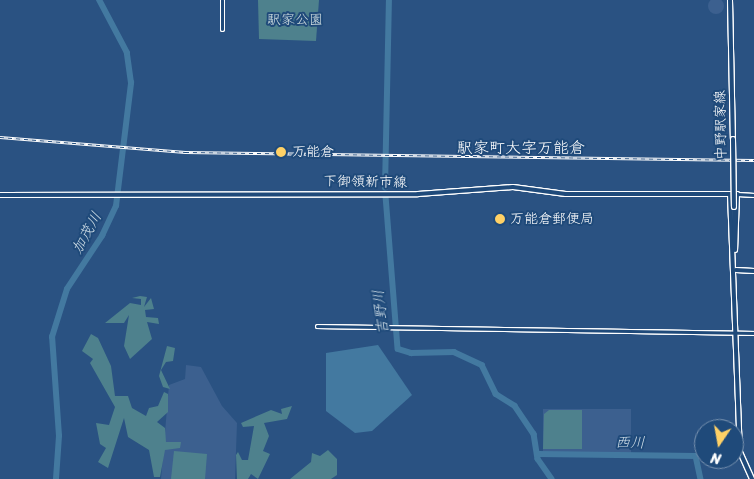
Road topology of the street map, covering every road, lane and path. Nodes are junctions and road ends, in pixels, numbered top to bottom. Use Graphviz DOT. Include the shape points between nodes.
graph roads {
  1 [pos="222,0"];
  2 [pos="730,0"];
  3 [pos="222,29"];
  4 [pos="730,194"];
  5 [pos="737,194"];
  6 [pos="0,195"];
  7 [pos="754,195"];
  8 [pos="735,250"];
  9 [pos="736,270"];
  10 [pos="754,271"];
  11 [pos="317,326"];
  12 [pos="737,333"];
  13 [pos="754,333"];
  14 [pos="751,477"];
  15 [pos="745,479"];
  1 -- 3 [label="street"];
  2 -- 8 [label="main road, 中野駅家線, bridge"];
  4 -- 5 [label="main road, 下御領新市線"];
  4 -- 6 [label="main road, 下御領新市線" via="566,194 513,188 411,194"];
  4 -- 8 [label="main road"];
  5 -- 7 [label="street"];
  5 -- 8 [label="main road"];
  8 -- 9 [label="main road"];
  9 -- 10 [label="main road"];
  9 -- 12 [label="main road"];
  11 -- 12 [label="street"];
  12 -- 13 [label="street"];
  12 -- 14 [label="main road" via="740,452"];
  14 -- 15 [label="street"];
}
